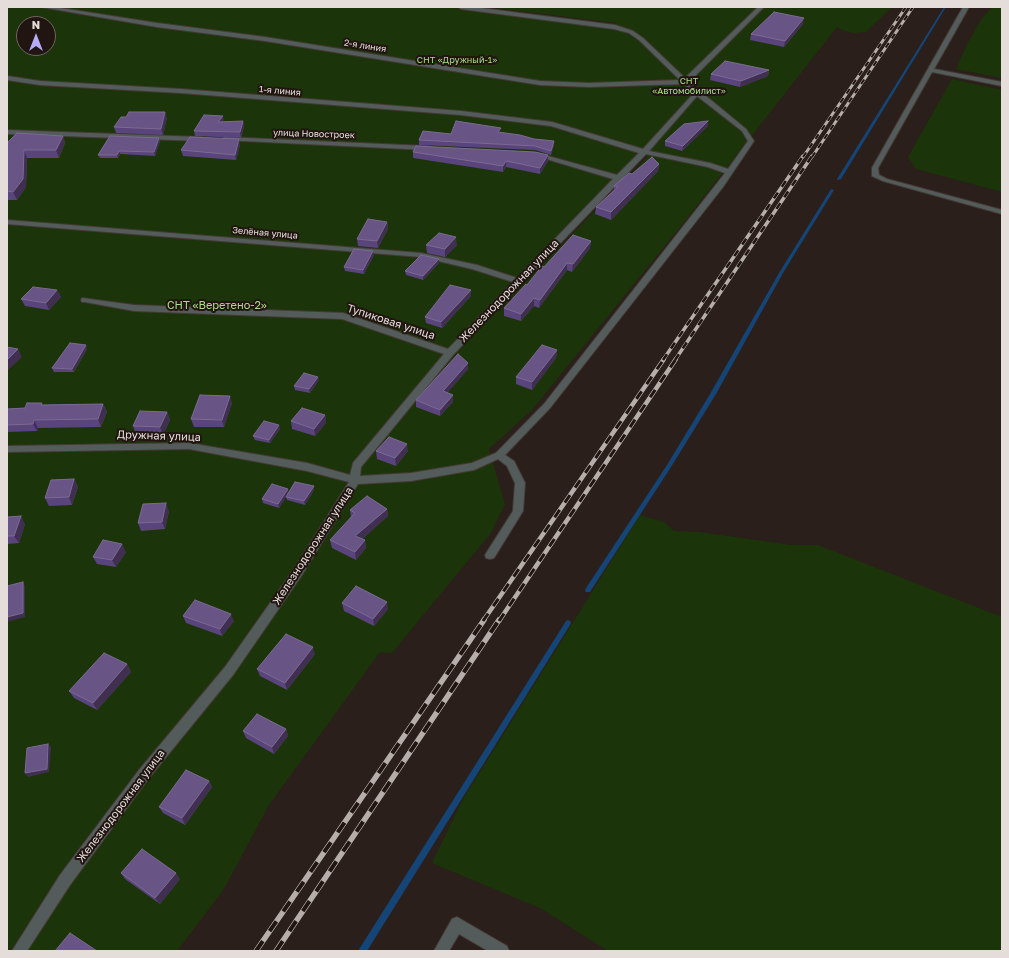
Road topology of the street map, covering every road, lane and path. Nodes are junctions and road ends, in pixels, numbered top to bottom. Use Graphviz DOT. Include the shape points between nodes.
graph roads {
  1 [pos="44,7"];
  2 [pos="462,7"];
  3 [pos="761,7"];
  4 [pos="966,7"];
  5 [pos="931,70"];
  6 [pos="7,78"];
  7 [pos="685,82"];
  8 [pos="1002,84"];
  9 [pos="697,94"];
  10 [pos="7,132"];
  11 [pos="207,139"];
  12 [pos="215,139"];
  13 [pos="437,148"];
  14 [pos="644,152"];
  15 [pos="528,154"];
  16 [pos="729,172"];
  17 [pos="618,178"];
  18 [pos="1002,212"];
  19 [pos="7,222"];
  20 [pos="518,281"];
  21 [pos="85,300"];
  22 [pos="450,353"];
  23 [pos="7,449"];
  24 [pos="499,455"];
  25 [pos="355,480"];
  26 [pos="490,555"];
  27 [pos="19,951"];
  28 [pos="441,951"];
  29 [pos="502,951"];
  1 -- 7 [label="street, 2-я линия" via="540,83 589,86"];
  2 -- 7 [label="street" via="614,27 631,32"];
  3 -- 7 [label="street"];
  4 -- 5 [label="street"];
  5 -- 8 [label="street"];
  5 -- 18 [label="street" via="875,168 876,176"];
  6 -- 14 [label="street, 1-я линия" via="40,83 181,91 461,113 552,124"];
  7 -- 9 [label="street"];
  9 -- 14 [label="street, Железнодорожная улица"];
  9 -- 16 [label="street" via="744,130 752,141"];
  10 -- 11 [label="street"];
  12 -- 13 [label="street, улица Новостроек"];
  14 -- 16 [label="street, 1-я линия" via="710,165"];
  14 -- 17 [label="street, Железнодорожная улица"];
  15 -- 17 [label="street"];
  16 -- 24 [label="street" via="547,406"];
  17 -- 20 [label="street, Железнодорожная улица"];
  19 -- 20 [label="street, Зелёная улица" via="421,255 474,266"];
  20 -- 22 [label="street, Железнодорожная улица"];
  21 -- 22 [label="street, Тупиковая улица" via="134,308 343,316"];
  22 -- 25 [label="street, Железнодорожная улица" via="356,466"];
  23 -- 25 [label="street, Дружная улица" via="189,446 308,468"];
  24 -- 25 [label="street, Дружная улица" via="474,466 411,477"];
  24 -- 26 [label="street" via="511,464 520,483 518,511"];
  25 -- 27 [label="street, Железнодорожная улица" via="298,572 229,671 144,774 65,880"];
  28 -- 29 [label="street" via="457,924"];
}
